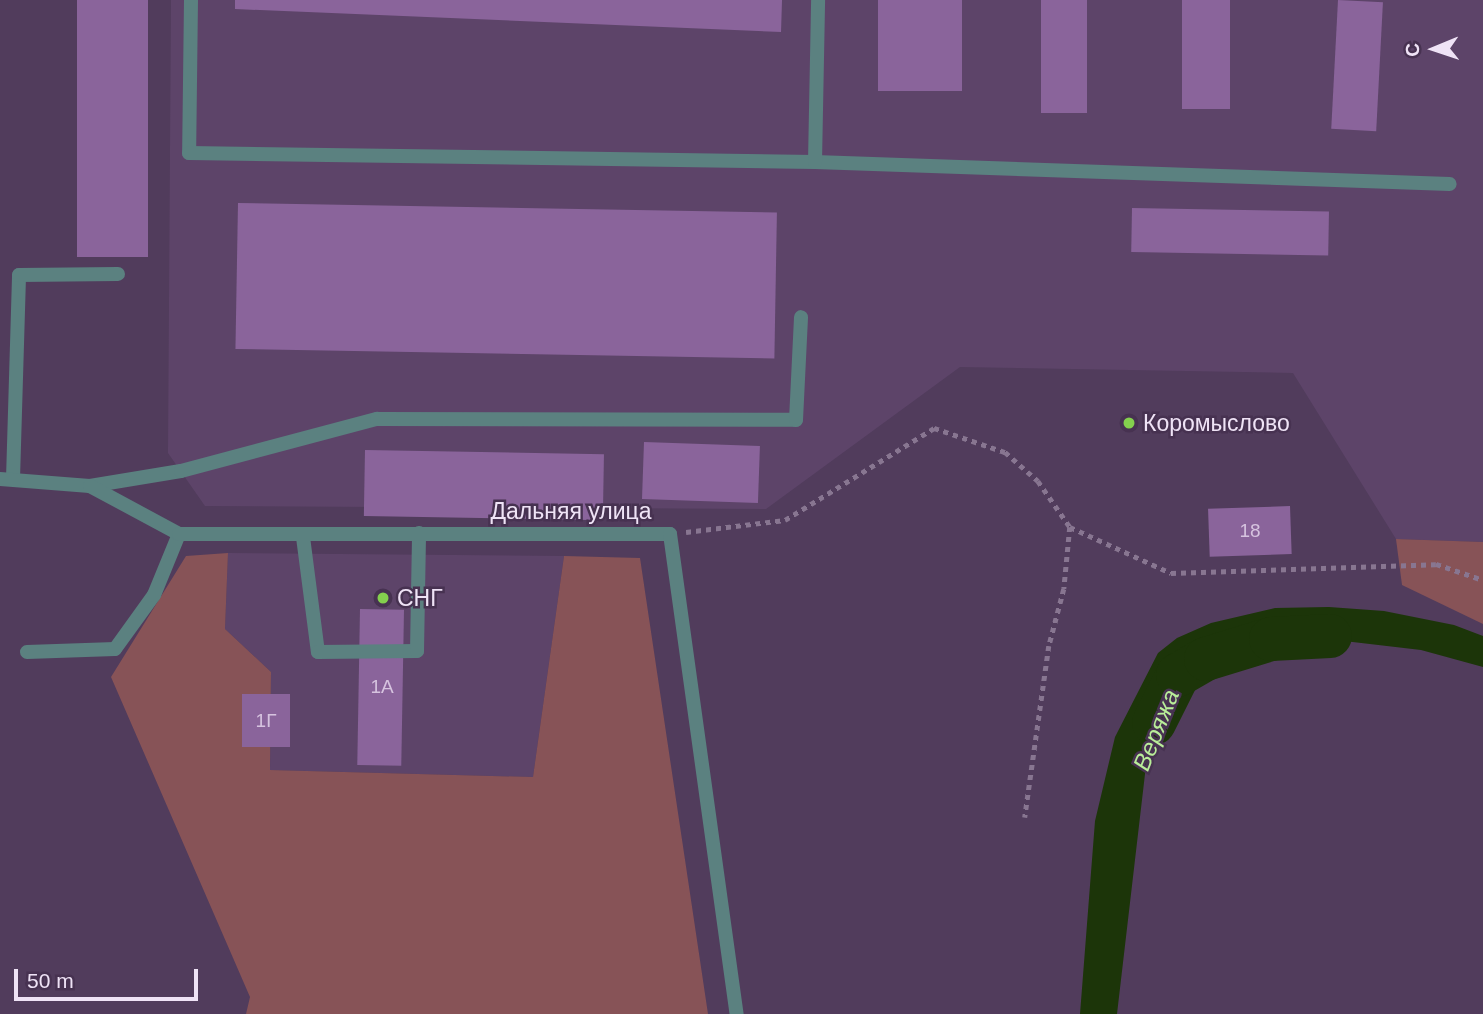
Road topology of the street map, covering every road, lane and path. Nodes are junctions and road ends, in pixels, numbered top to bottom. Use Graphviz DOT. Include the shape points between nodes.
graph roads {
  1 [pos="191,0"];
  2 [pos="818,0"];
  3 [pos="815,162"];
  4 [pos="1450,184"];
  5 [pos="118,274"];
  6 [pos="801,317"];
  7 [pos="7,479"];
  8 [pos="89,486"];
  9 [pos="1070,527"];
  10 [pos="419,533"];
  11 [pos="179,534"];
  12 [pos="670,534"];
  13 [pos="303,537"];
  14 [pos="1483,580"];
  15 [pos="27,652"];
  16 [pos="1025,817"];
  17 [pos="737,1014"];
  1 -- 3 [label="street" via="189,153"];
  2 -- 3 [label="street"];
  3 -- 4 [label="street"];
  5 -- 7 [label="street" via="19,275"];
  6 -- 8 [label="street" via="796,420 377,419 181,471"];
  7 -- 8 [label="street, Дальняя улица"];
  8 -- 11 [label="street, Дальняя улица"];
  9 -- 12 [label="path" via="1038,481 1005,452 934,428 785,520"];
  9 -- 14 [label="path" via="1171,572 1436,564"];
  9 -- 16 [label="path" via="1064,589 1049,646"];
  10 -- 12 [label="street, Дальняя улица"];
  10 -- 13 [label="street, Дальняя улица"];
  10 -- 13 [label="street" via="417,651 318,652"];
  11 -- 13 [label="street, Дальняя улица"];
  11 -- 15 [label="street" via="154,595 115,649"];
  12 -- 17 [label="street, Дальняя улица"];
}
